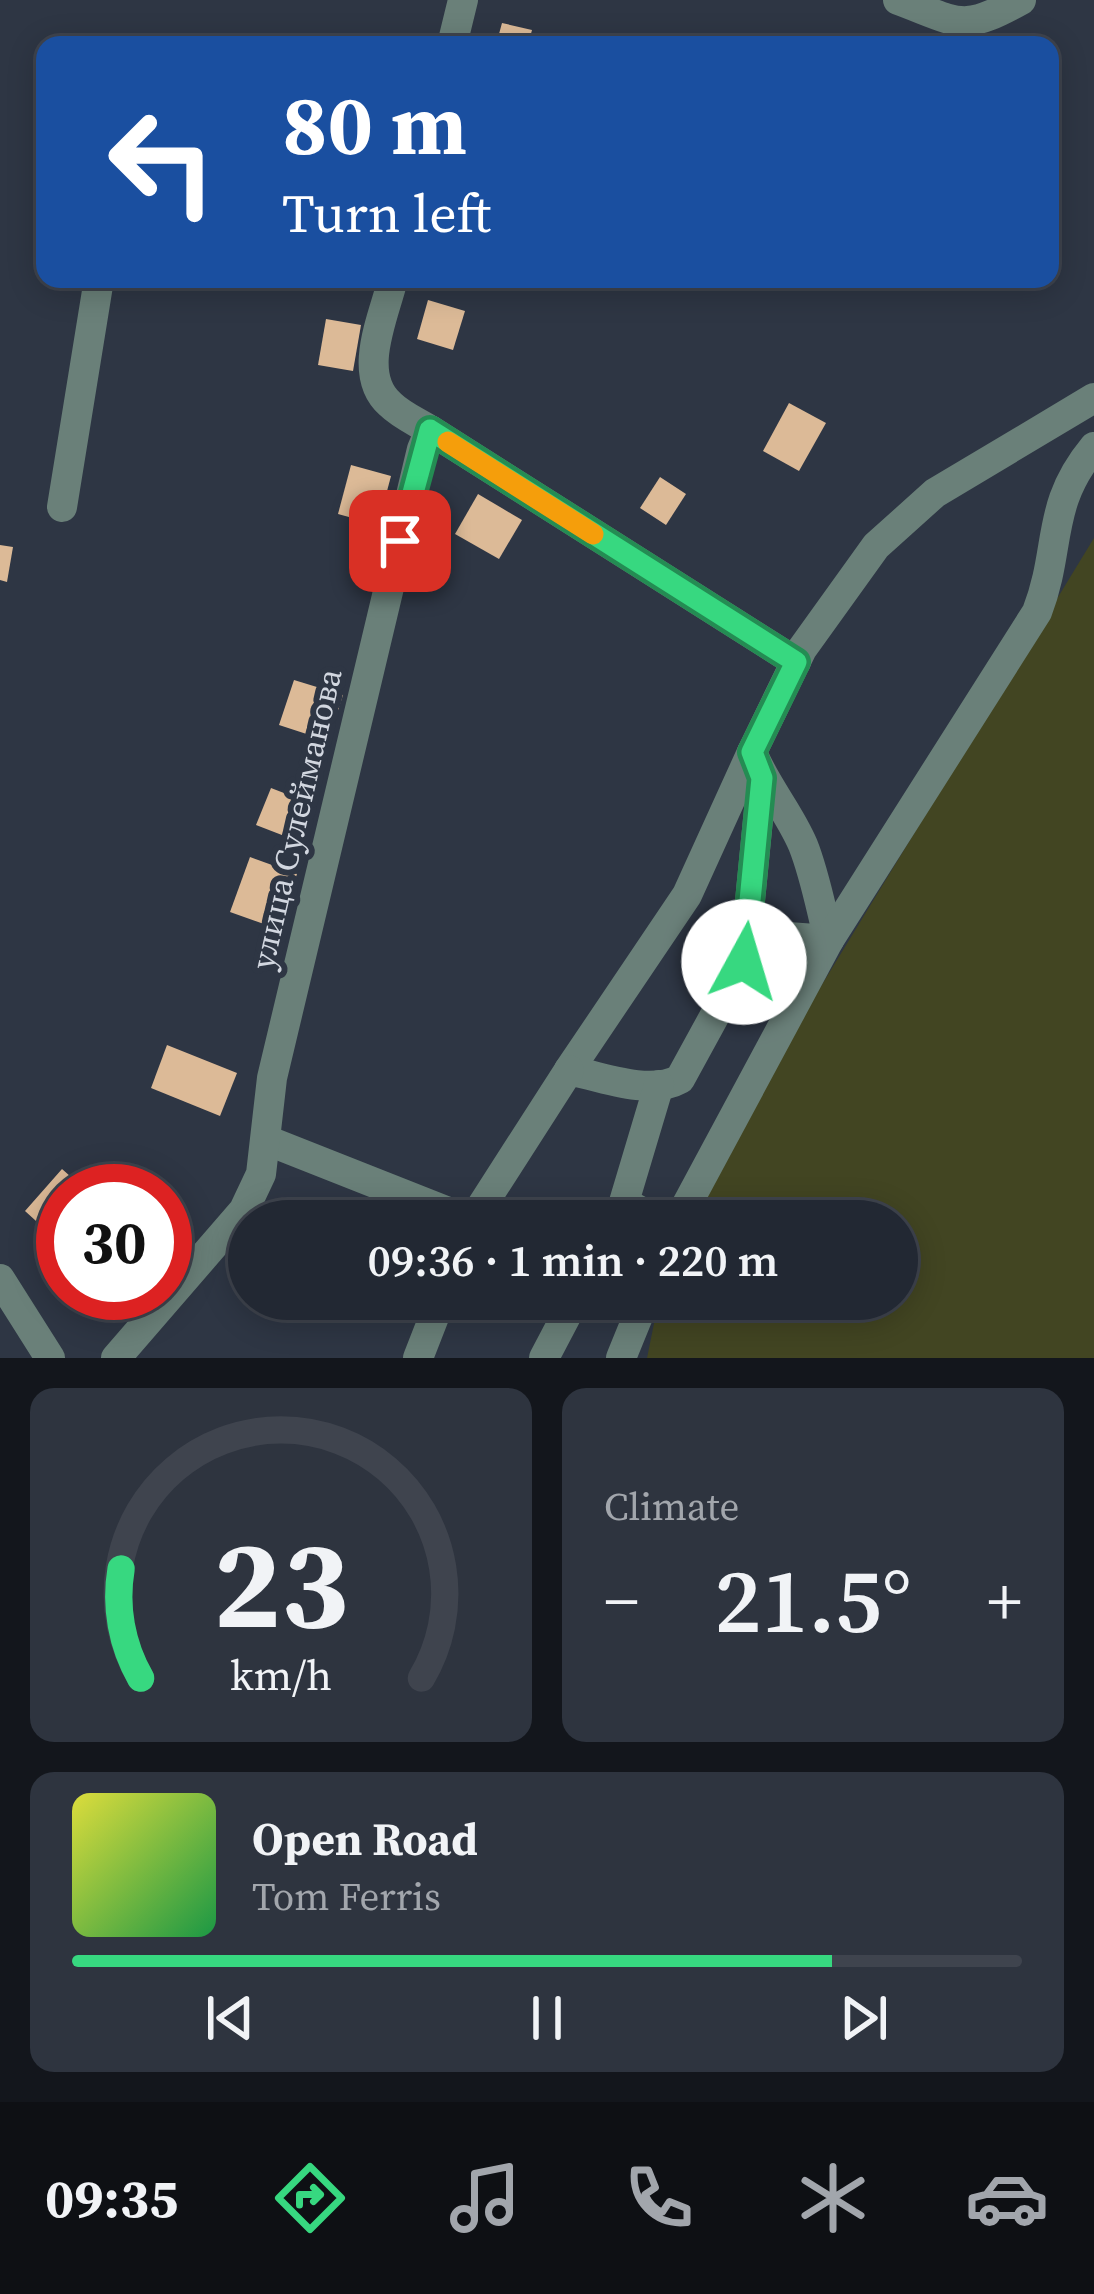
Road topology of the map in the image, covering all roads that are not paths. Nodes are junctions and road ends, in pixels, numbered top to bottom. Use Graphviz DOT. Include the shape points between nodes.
graph roads {
  1 [pos="463,0"];
  2 [pos="898,0"];
  3 [pos="1021,0"];
  4 [pos="454,36"];
  5 [pos="98,288"];
  6 [pos="391,288"];
  7 [pos="1094,398"];
  8 [pos="430,430"];
  9 [pos="1094,447"];
  10 [pos="62,507"];
  11 [pos="796,662"];
  12 [pos="757,765"];
  13 [pos="829,940"];
  14 [pos="744,962"];
  15 [pos="569,1070"];
  16 [pos="659,1085"];
  17 [pos="266,1140"];
  18 [pos="419,1200"];
  19 [pos="485,1200"];
  20 [pos="622,1200"];
  21 [pos="689,1200"];
  22 [pos="0,1279"];
  23 [pos="433,1320"];
  24 [pos="563,1320"];
  25 [pos="636,1320"];
  26 [pos="13,1323"];
  27 [pos="50,1358"];
  28 [pos="116,1358"];
  29 [pos="418,1358"];
  30 [pos="544,1358"];
  31 [pos="621,1358"];
  1 -- 4 [label="street"];
  2 -- 3 [label="street" via="974,23"];
  5 -- 10 [label="street"];
  6 -- 8 [label="street" via="372,362 376,388"];
  7 -- 11 [label="street" via="907,515 876,546"];
  8 -- 11 [label="street"];
  8 -- 17 [label="street, улица Сулейманова" via="272,1078"];
  9 -- 13 [label="street" via="1060,501 1036,611"];
  11 -- 12 [label="street"];
  12 -- 13 [label="street" via="805,848"];
  12 -- 14 [label="street"];
  12 -- 15 [label="street" via="687,895"];
  13 -- 14 [label="street" via="788,937"];
  13 -- 21 [label="street"];
  14 -- 16 [label="street" via="680,1079"];
  15 -- 16 [label="street"];
  15 -- 19 [label="street"];
  16 -- 20 [label="street"];
  17 -- 18 [label="street"];
  17 -- 28 [label="street, улица Сулейманова" via="256,1187 237,1222"];
  22 -- 26 [label="street"];
  23 -- 29 [label="street"];
  24 -- 30 [label="street"];
  25 -- 31 [label="street"];
  26 -- 27 [label="street"];
}
